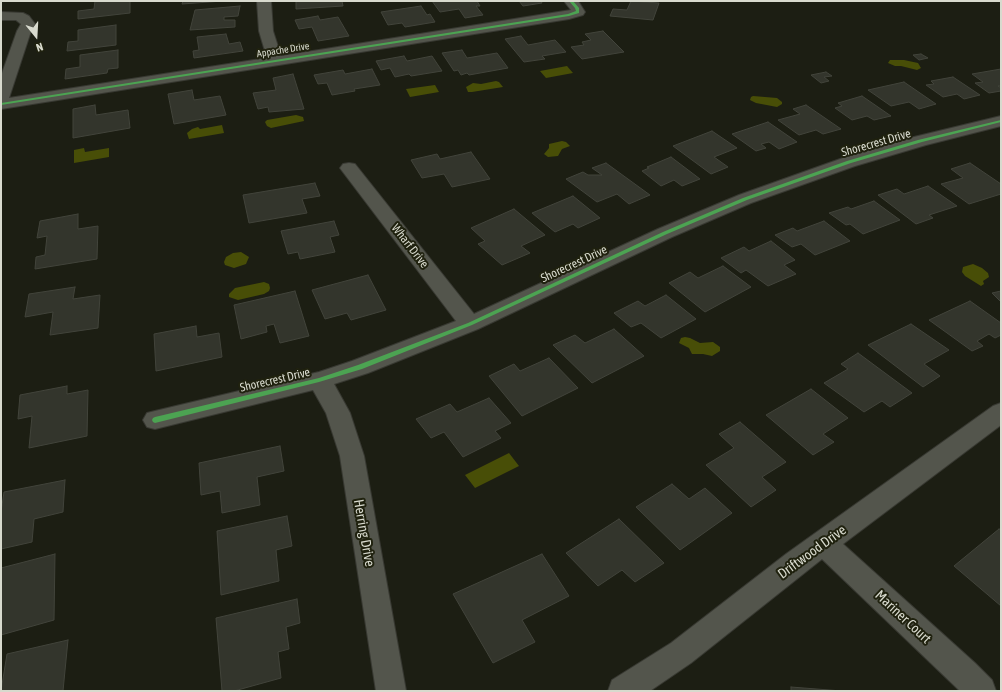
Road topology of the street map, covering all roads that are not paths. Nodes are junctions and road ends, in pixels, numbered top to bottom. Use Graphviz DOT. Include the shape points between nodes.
graph roads {
  1 [pos="264,1"];
  2 [pos="570,8"];
  3 [pos="1,16"];
  4 [pos="275,61"];
  5 [pos="1,99"];
  6 [pos="1,104"];
  7 [pos="1001,121"];
  8 [pos="349,168"];
  9 [pos="470,324"];
  10 [pos="319,380"];
  11 [pos="1001,412"];
  12 [pos="155,420"];
  13 [pos="824,544"];
  14 [pos="391,691"];
  15 [pos="623,691"];
  16 [pos="981,691"];
  1 -- 4 [label="street" via="266,32"];
  2 -- 4 [label="street, Appache Drive"];
  3 -- 5 [label="street" via="24,18 28,24"];
  4 -- 6 [label="street, Appache Drive"];
  7 -- 9 [label="street, Shorecrest Drive" via="849,162 745,199 665,233"];
  8 -- 9 [label="street, Wharf Drive"];
  9 -- 10 [label="street, Shorecrest Drive" via="402,352"];
  10 -- 12 [label="street, Shorecrest Drive"];
  10 -- 14 [label="street, Herring Drive" via="338,413 352,456"];
  11 -- 13 [label="street, Driftwood Drive"];
  13 -- 15 [label="street, Driftwood Drive" via="681,652"];
  13 -- 16 [label="street, Mariner Court" via="964,672"];
}
